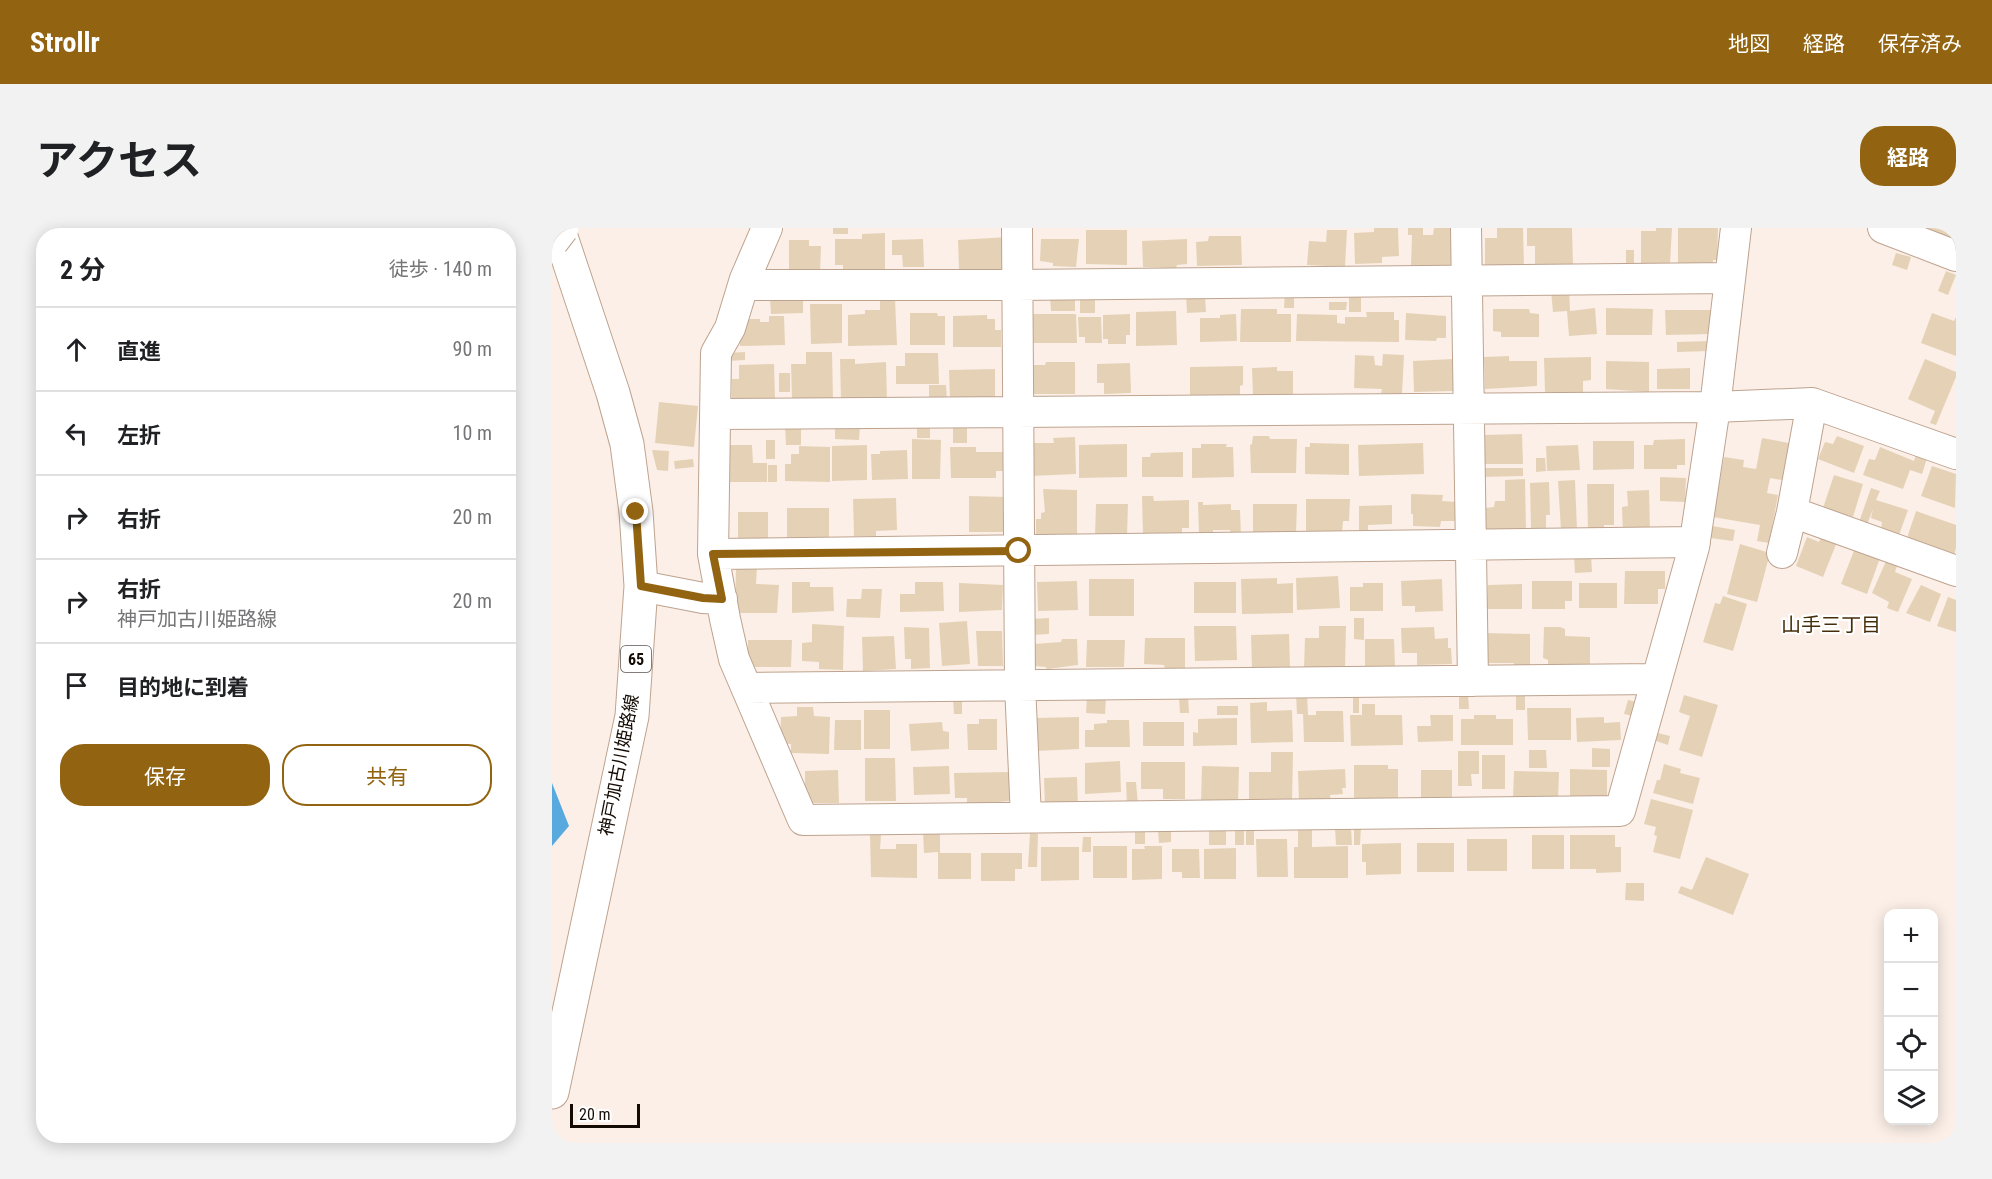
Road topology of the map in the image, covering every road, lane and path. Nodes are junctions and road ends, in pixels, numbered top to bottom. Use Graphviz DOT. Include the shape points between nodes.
graph roads {
  1 [pos="560,228"];
  2 [pos="767,228"];
  3 [pos="1017,228"];
  4 [pos="1466,228"];
  5 [pos="1736,228"];
  6 [pos="1883,228"];
  7 [pos="552,241"];
  8 [pos="1956,256"];
  9 [pos="1729,278"];
  10 [pos="1466,279"];
  11 [pos="744,285"];
  12 [pos="1016,285"];
  13 [pos="1812,403"];
  14 [pos="1714,407"];
  15 [pos="1469,409"];
  16 [pos="1018,412"];
  17 [pos="715,414"];
  18 [pos="1956,454"];
  19 [pos="1792,512"];
  20 [pos="1695,542"];
  21 [pos="1471,546"];
  22 [pos="1019,551"];
  23 [pos="1782,553"];
  24 [pos="713,554"];
  25 [pos="1956,571"];
  26 [pos="641,586"];
  27 [pos="722,599"];
  28 [pos="1657,679"];
  29 [pos="1473,681"];
  30 [pos="1020,685"];
  31 [pos="747,688"];
  32 [pos="1026,817"];
  33 [pos="552,1092"];
  1 -- 7 [label="main road, bridge"];
  1 -- 26 [label="main road, 神戸加古川姫路線 / 65" via="627,444"];
  2 -- 11 [label="street"];
  3 -- 12 [label="street"];
  4 -- 10 [label="street"];
  5 -- 9 [label="street"];
  6 -- 8 [label="street"];
  9 -- 10 [label="street"];
  9 -- 14 [label="street"];
  10 -- 12 [label="street"];
  10 -- 15 [label="street"];
  11 -- 12 [label="street"];
  11 -- 17 [label="street" via="730,328 716,353"];
  12 -- 16 [label="street"];
  13 -- 14 [label="street"];
  13 -- 18 [label="street"];
  13 -- 19 [label="street"];
  14 -- 15 [label="street"];
  14 -- 20 [label="street"];
  15 -- 16 [label="street"];
  15 -- 21 [label="street"];
  16 -- 17 [label="street"];
  16 -- 22 [label="street"];
  17 -- 24 [label="street"];
  19 -- 23 [label="street"];
  19 -- 25 [label="street"];
  20 -- 21 [label="street"];
  20 -- 28 [label="street"];
  21 -- 22 [label="street"];
  21 -- 29 [label="street"];
  22 -- 24 [label="street"];
  22 -- 30 [label="street"];
  24 -- 27 [label="street"];
  26 -- 27 [label="street"];
  26 -- 33 [label="main road, 神戸加古川姫路線 / 65" via="632,716"];
  27 -- 31 [label="street" via="734,659"];
  28 -- 29 [label="street"];
  28 -- 32 [label="street" via="1620,811"];
  29 -- 30 [label="street"];
  30 -- 31 [label="street"];
  30 -- 32 [label="street"];
  31 -- 32 [label="street" via="803,820"];
}
